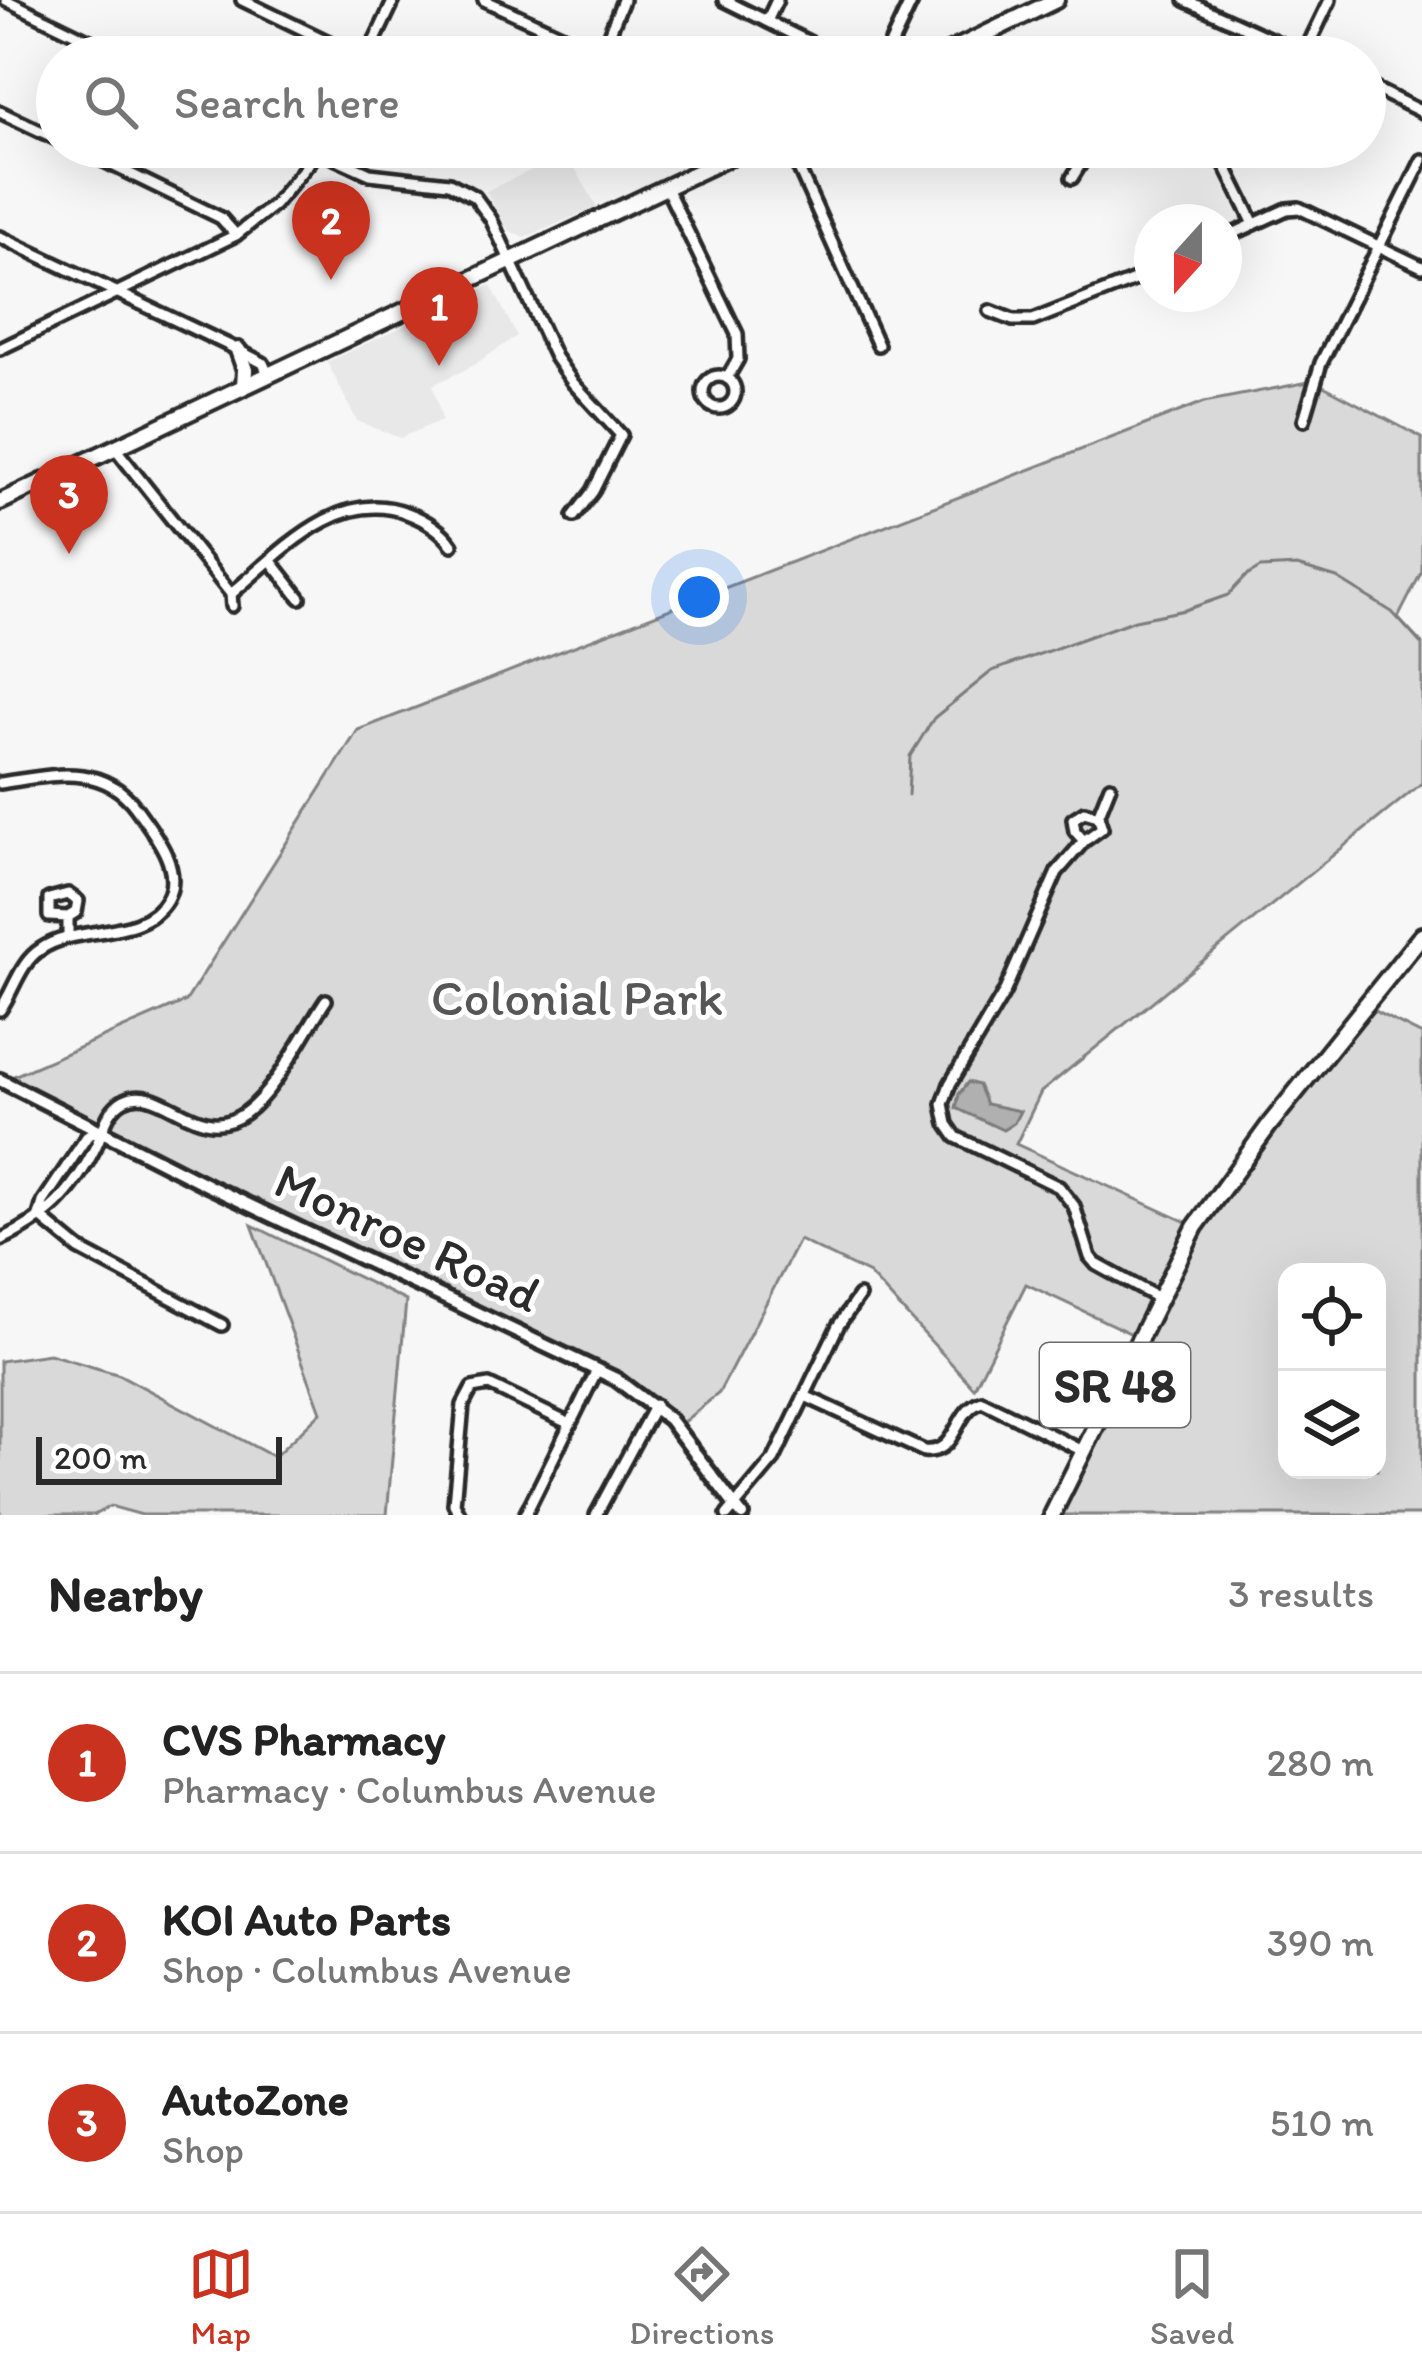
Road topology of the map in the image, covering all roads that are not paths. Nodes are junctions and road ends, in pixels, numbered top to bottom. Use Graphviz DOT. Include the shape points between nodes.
graph roads {
  1 [pos="6,0"];
  2 [pos="242,0"];
  3 [pos="394,0"];
  4 [pos="484,0"];
  5 [pos="623,0"];
  6 [pos="724,0"];
  7 [pos="777,0"];
  8 [pos="912,0"];
  9 [pos="1056,0"];
  10 [pos="1185,0"];
  11 [pos="1330,0"];
  12 [pos="767,21"];
  13 [pos="80,36"];
  14 [pos="319,36"];
  15 [pos="375,36"];
  16 [pos="563,36"];
  17 [pos="611,36"];
  18 [pos="797,36"];
  19 [pos="894,36"];
  20 [pos="981,36"];
  21 [pos="1263,36"];
  22 [pos="1315,36"];
  23 [pos="1386,94"];
  24 [pos="0,112"];
  25 [pos="1422,112"];
  26 [pos="36,129"];
  27 [pos="1422,160"];
  28 [pos="118,168"];
  29 [pos="302,168"];
  30 [pos="360,168"];
  31 [pos="706,168"];
  32 [pos="798,168"];
  33 [pos="1078,168"];
  34 [pos="1226,168"];
  35 [pos="1072,178"];
  36 [pos="666,187"];
  37 [pos="1253,224"];
  38 [pos="1242,229"];
  39 [pos="236,235"];
  40 [pos="0,236"];
  41 [pos="1379,246"];
  42 [pos="511,260"];
  43 [pos="1422,267"];
  44 [pos="1134,281"];
  45 [pos="122,293"];
  46 [pos="990,311"];
  47 [pos="878,345"];
  48 [pos="0,349"];
  49 [pos="238,350"];
  50 [pos="268,374"];
  51 [pos="727,378"];
  52 [pos="244,385"];
  53 [pos="1304,420"];
  54 [pos="114,446"];
  55 [pos="0,502"];
  56 [pos="574,516"];
  57 [pos="452,545"];
  58 [pos="272,561"];
  59 [pos="300,598"];
  60 [pos="0,783"];
  61 [pos="1110,786"];
  62 [pos="1098,816"];
  63 [pos="1084,841"];
  64 [pos="68,917"];
  65 [pos="1422,935"];
  66 [pos="68,937"];
  67 [pos="326,1000"];
  68 [pos="0,1010"];
  69 [pos="0,1080"];
  70 [pos="101,1130"];
  71 [pos="39,1216"];
  72 [pos="0,1240"];
  73 [pos="859,1296"];
  74 [pos="1159,1298"];
  75 [pos="222,1325"];
  76 [pos="596,1370"];
  77 [pos="805,1396"];
  78 [pos="655,1405"];
  79 [pos="570,1424"];
  80 [pos="1083,1451"];
  81 [pos="735,1512"];
  82 [pos="460,1515"];
  83 [pos="525,1515"];
  84 [pos="596,1515"];
  85 [pos="1052,1515"];
  1 -- 13 [label="street"];
  2 -- 14 [label="street"];
  3 -- 15 [label="street"];
  4 -- 16 [label="street"];
  5 -- 17 [label="street"];
  6 -- 12 [label="street"];
  7 -- 12 [label="street"];
  8 -- 19 [label="street"];
  9 -- 20 [label="main road"];
  10 -- 21 [label="street"];
  11 -- 22 [label="street"];
  12 -- 18 [label="street"];
  23 -- 25 [label="street"];
  24 -- 26 [label="street"];
  27 -- 41 [label="street"];
  28 -- 39 [label="street" via="221,218"];
  29 -- 39 [label="street" via="274,205"];
  30 -- 42 [label="street" via="460,187 483,206"];
  31 -- 36 [label="main road"];
  32 -- 47 [label="street"];
  33 -- 35 [label="street"];
  34 -- 37 [label="street"];
  36 -- 42 [label="main road"];
  36 -- 51 [label="street" via="736,334 738,359"];
  37 -- 38 [label="street"];
  37 -- 41 [label="street" via="1305,209"];
  39 -- 45 [label="street"];
  40 -- 45 [label="street"];
  41 -- 43 [label="street"];
  41 -- 53 [label="street" via="1313,381"];
  42 -- 50 [label="main road"];
  42 -- 56 [label="street" via="555,357 621,435"];
  44 -- 46 [label="street" via="1026,321"];
  45 -- 48 [label="street"];
  45 -- 49 [label="street"];
  49 -- 50 [label="street"];
  49 -- 52 [label="main road"];
  50 -- 52 [label="main road"];
  52 -- 54 [label="main road"];
  54 -- 55 [label="main road"];
  54 -- 58 [label="street" via="231,600"];
  57 -- 58 [label="street" via="416,516 374,506 326,519"];
  58 -- 59 [label="street"];
  60 -- 66 [label="street" via="99,778 128,798 168,860 172,888 152,917"];
  61 -- 62 [label="street"];
  62 -- 63 [label="street" via="1102,828"];
  62 -- 63 [label="street" via="1073,819"];
  63 -- 74 [label="street" via="1057,872 943,1104 956,1137 1066,1193 1096,1264"];
  64 -- 66 [label="street"];
  65 -- 74 [label="main road, SR 48" via="1228,1179"];
  66 -- 68 [label="street" via="30,958"];
  67 -- 70 [label="street" via="243,1115 209,1123 134,1097 116,1106"];
  69 -- 70 [label="street, Monroe Road"];
  70 -- 71 [label="street" via="88,1135"];
  70 -- 76 [label="street, Monroe Road"];
  71 -- 72 [label="street"];
  71 -- 75 [label="street" via="79,1249"];
  73 -- 77 [label="street"];
  74 -- 80 [label="main road, SR 48"];
  76 -- 78 [label="street, Monroe Road"];
  76 -- 79 [label="street"];
  77 -- 80 [label="street" via="924,1451 946,1446 967,1409 982,1401"];
  77 -- 81 [label="street" via="774,1459"];
  78 -- 81 [label="street, Monroe Road"];
  78 -- 84 [label="street"];
  79 -- 82 [label="street" via="489,1385 472,1388 463,1406 454,1504"];
  79 -- 83 [label="street"];
  80 -- 85 [label="main road, SR 48"];
}
